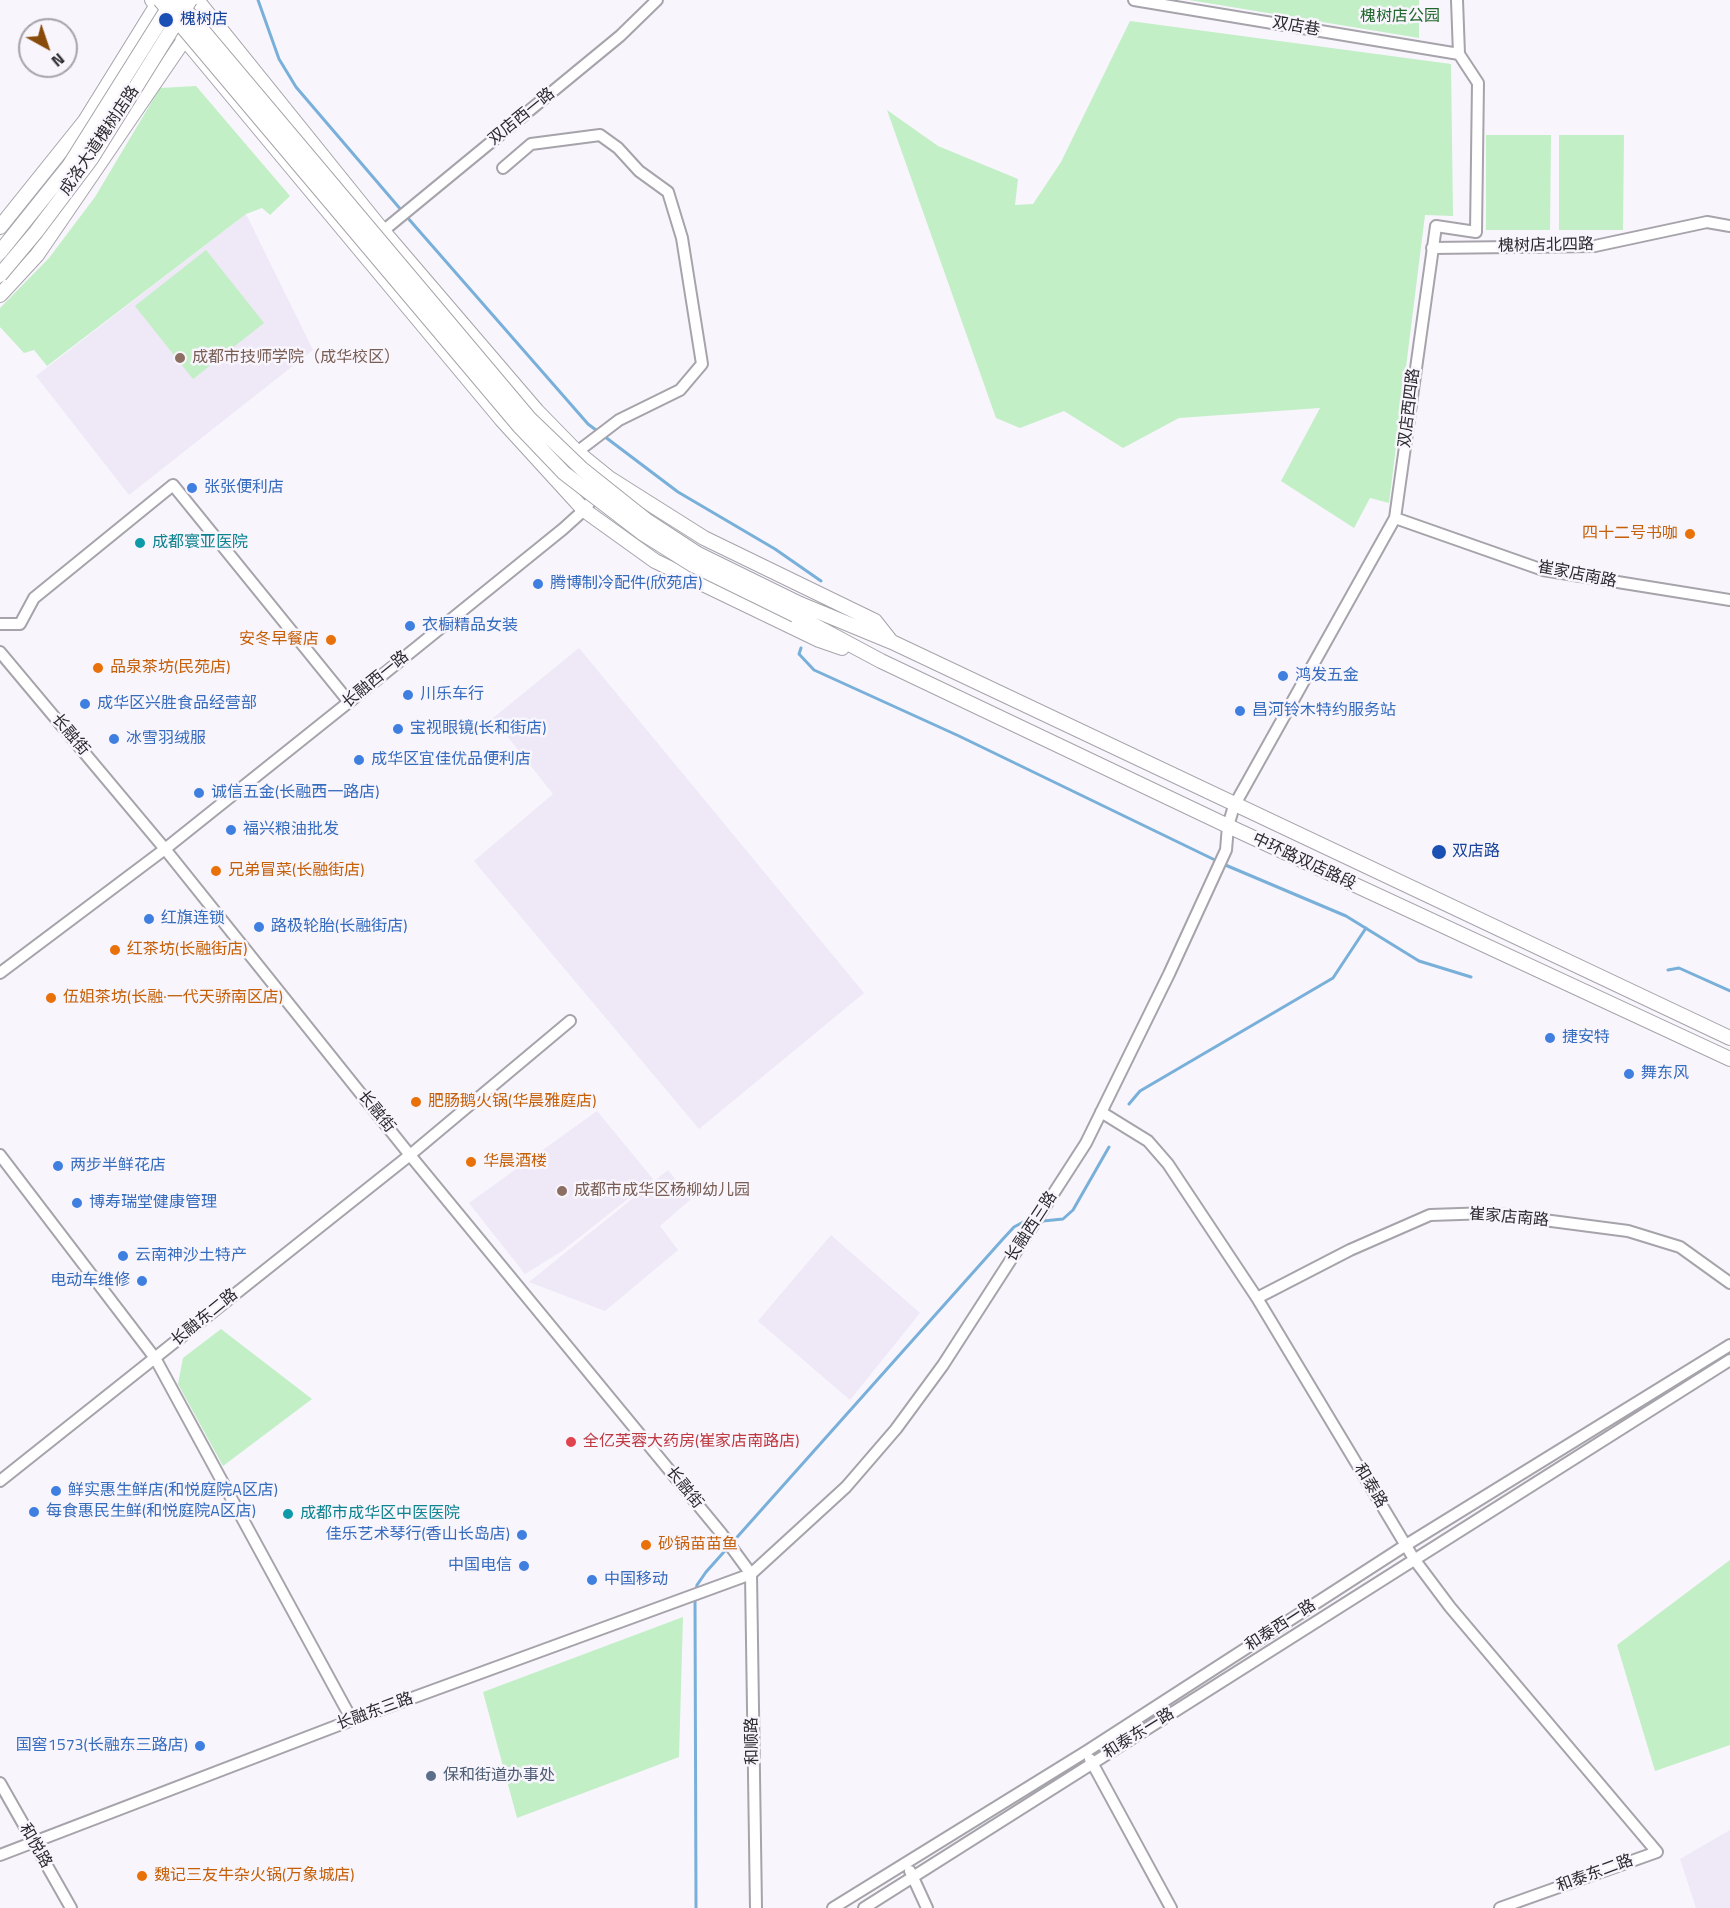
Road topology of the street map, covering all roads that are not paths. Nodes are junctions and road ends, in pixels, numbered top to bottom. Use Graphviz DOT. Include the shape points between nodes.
graph roads {
  1 [pos="175,0"];
  2 [pos="190,0"];
  3 [pos="657,0"];
  4 [pos="1134,0"];
  5 [pos="1457,0"];
  6 [pos="157,2"];
  7 [pos="204,3"];
  8 [pos="184,41"];
  9 [pos="1459,54"];
  10 [pos="503,168"];
  11 [pos="1730,226"];
  12 [pos="0,227"];
  13 [pos="383,231"];
  14 [pos="1432,248"];
  15 [pos="0,252"];
  16 [pos="0,275"];
  17 [pos="0,295"];
  18 [pos="577,452"];
  19 [pos="609,478"];
  20 [pos="584,510"];
  21 [pos="1395,518"];
  22 [pos="1730,600"];
  23 [pos="798,609"];
  24 [pos="0,624"];
  25 [pos="892,642"];
  26 [pos="0,652"];
  27 [pos="881,661"];
  28 [pos="349,702"];
  29 [pos="1234,806"];
  30 [pos="1228,826"];
  31 [pos="165,849"];
  32 [pos="0,973"];
  33 [pos="570,1021"];
  34 [pos="1730,1038"];
  35 [pos="1730,1059"];
  36 [pos="1101,1112"];
  37 [pos="0,1155"];
  38 [pos="410,1155"];
  39 [pos="1730,1283"];
  40 [pos="1257,1298"];
  41 [pos="1730,1345"];
  42 [pos="155,1358"];
  43 [pos="1730,1360"];
  44 [pos="0,1481"];
  45 [pos="1406,1545"];
  46 [pos="1414,1559"];
  47 [pos="751,1574"];
  48 [pos="352,1720"];
  49 [pos="1087,1751"];
  50 [pos="1092,1764"];
  51 [pos="0,1783"];
  52 [pos="33,1843"];
  53 [pos="1657,1852"];
  54 [pos="0,1855"];
  55 [pos="905,1863"];
  56 [pos="914,1877"];
  57 [pos="71,1908"];
  58 [pos="756,1908"];
  59 [pos="832,1908"];
  60 [pos="864,1908"];
  61 [pos="927,1908"];
  62 [pos="1171,1908"];
  63 [pos="1500,1908"];
  1 -- 15 [label="main road, 成洛大道槐树店路, bridge" via="69,166"];
  1 -- 23 [label="main road, bridge" via="529,418 582,469 646,520 698,554"];
  2 -- 16 [label="main road, 成洛大道槐树店路, bridge" via="91,159"];
  3 -- 13 [label="street, 双店西一路" via="620,36"];
  4 -- 9 [label="street, 双店巷"];
  5 -- 9 [label="street"];
  6 -- 8 [label="main road"];
  6 -- 12 [label="main road" via="85,121"];
  6 -- 23 [label="main road, bridge" via="520,427 564,473 642,533 693,565"];
  7 -- 8 [label="main road"];
  7 -- 13 [label="main road"];
  8 -- 17 [label="main road" via="38,255"];
  8 -- 20 [label="main road" via="501,419"];
  9 -- 14 [label="street, 双店西四路" via="1478,83 1476,232 1436,226"];
  10 -- 18 [label="street" via="531,144 600,135 668,192 682,238 702,364 680,390 619,420"];
  11 -- 14 [label="street, 槐树店北四路" via="1707,222 1595,246"];
  13 -- 18 [label="main road" via="537,411"];
  14 -- 21 [label="street, 双店西四路"];
  18 -- 19 [label="main road"];
  19 -- 20 [label="street, 长融西一路"];
  19 -- 25 [label="main road" via="704,538 875,621"];
  20 -- 27 [label="main road" via="655,561 819,640"];
  20 -- 28 [label="street, 长融西一路"];
  21 -- 22 [label="street, 崔家店南路" via="1543,570"];
  21 -- 29 [label="street, 双店西四路"];
  23 -- 25 [label="main road, 中环路双店路段"];
  23 -- 27 [label="main road"];
  24 -- 28 [label="street" via="20,624 34,598 173,485"];
  25 -- 29 [label="main road, 中环路双店路段"];
  26 -- 31 [label="street, 长融街"];
  27 -- 30 [label="main road, 中环路双店路段"];
  28 -- 31 [label="street, 长融西一路"];
  29 -- 30 [label="street, 双店西四路"];
  29 -- 34 [label="main road, 中环路双店路段"];
  30 -- 35 [label="main road, 中环路双店路段"];
  30 -- 36 [label="street, 长融西三路" via="1226,850 1215,876"];
  31 -- 32 [label="street, 长融西一路"];
  31 -- 38 [label="street, 长融街"];
  33 -- 38 [label="street, 长融东二路"];
  36 -- 40 [label="street, 和泰路" via="1148,1141 1168,1164"];
  36 -- 47 [label="street, 长融西三路" via="1086,1143 943,1365 896,1429 846,1486"];
  37 -- 42 [label="street"];
  38 -- 42 [label="street, 长融东二路"];
  38 -- 47 [label="street, 长融街"];
  39 -- 40 [label="street, 崔家店南路" via="1680,1247 1628,1231 1490,1213 1430,1215"];
  40 -- 45 [label="street, 和泰路"];
  41 -- 45 [label="street, 和泰西一路"];
  42 -- 44 [label="street, 长融东二路"];
  42 -- 48 [label="street"];
  43 -- 46 [label="street"];
  45 -- 46 [label="street, 和泰路"];
  45 -- 49 [label="street, 和泰西一路"];
  46 -- 50 [label="street, 和泰东一路"];
  46 -- 53 [label="street, 和泰路"];
  47 -- 48 [label="street, 长融东三路"];
  47 -- 58 [label="street, 和顺路"];
  48 -- 52 [label="street, 长融东三路"];
  49 -- 50 [label="street"];
  49 -- 55 [label="street, 和泰西一路"];
  50 -- 56 [label="street, 和泰东一路"];
  50 -- 62 [label="street"];
  51 -- 52 [label="street, 和悦路"];
  52 -- 54 [label="street, 长融东三路"];
  52 -- 57 [label="street, 和悦路"];
  53 -- 63 [label="street, 和泰东二路"];
  55 -- 56 [label="street"];
  55 -- 59 [label="street, 和泰西一路"];
  56 -- 60 [label="street, 和泰东一路"];
  56 -- 61 [label="street"];
}
